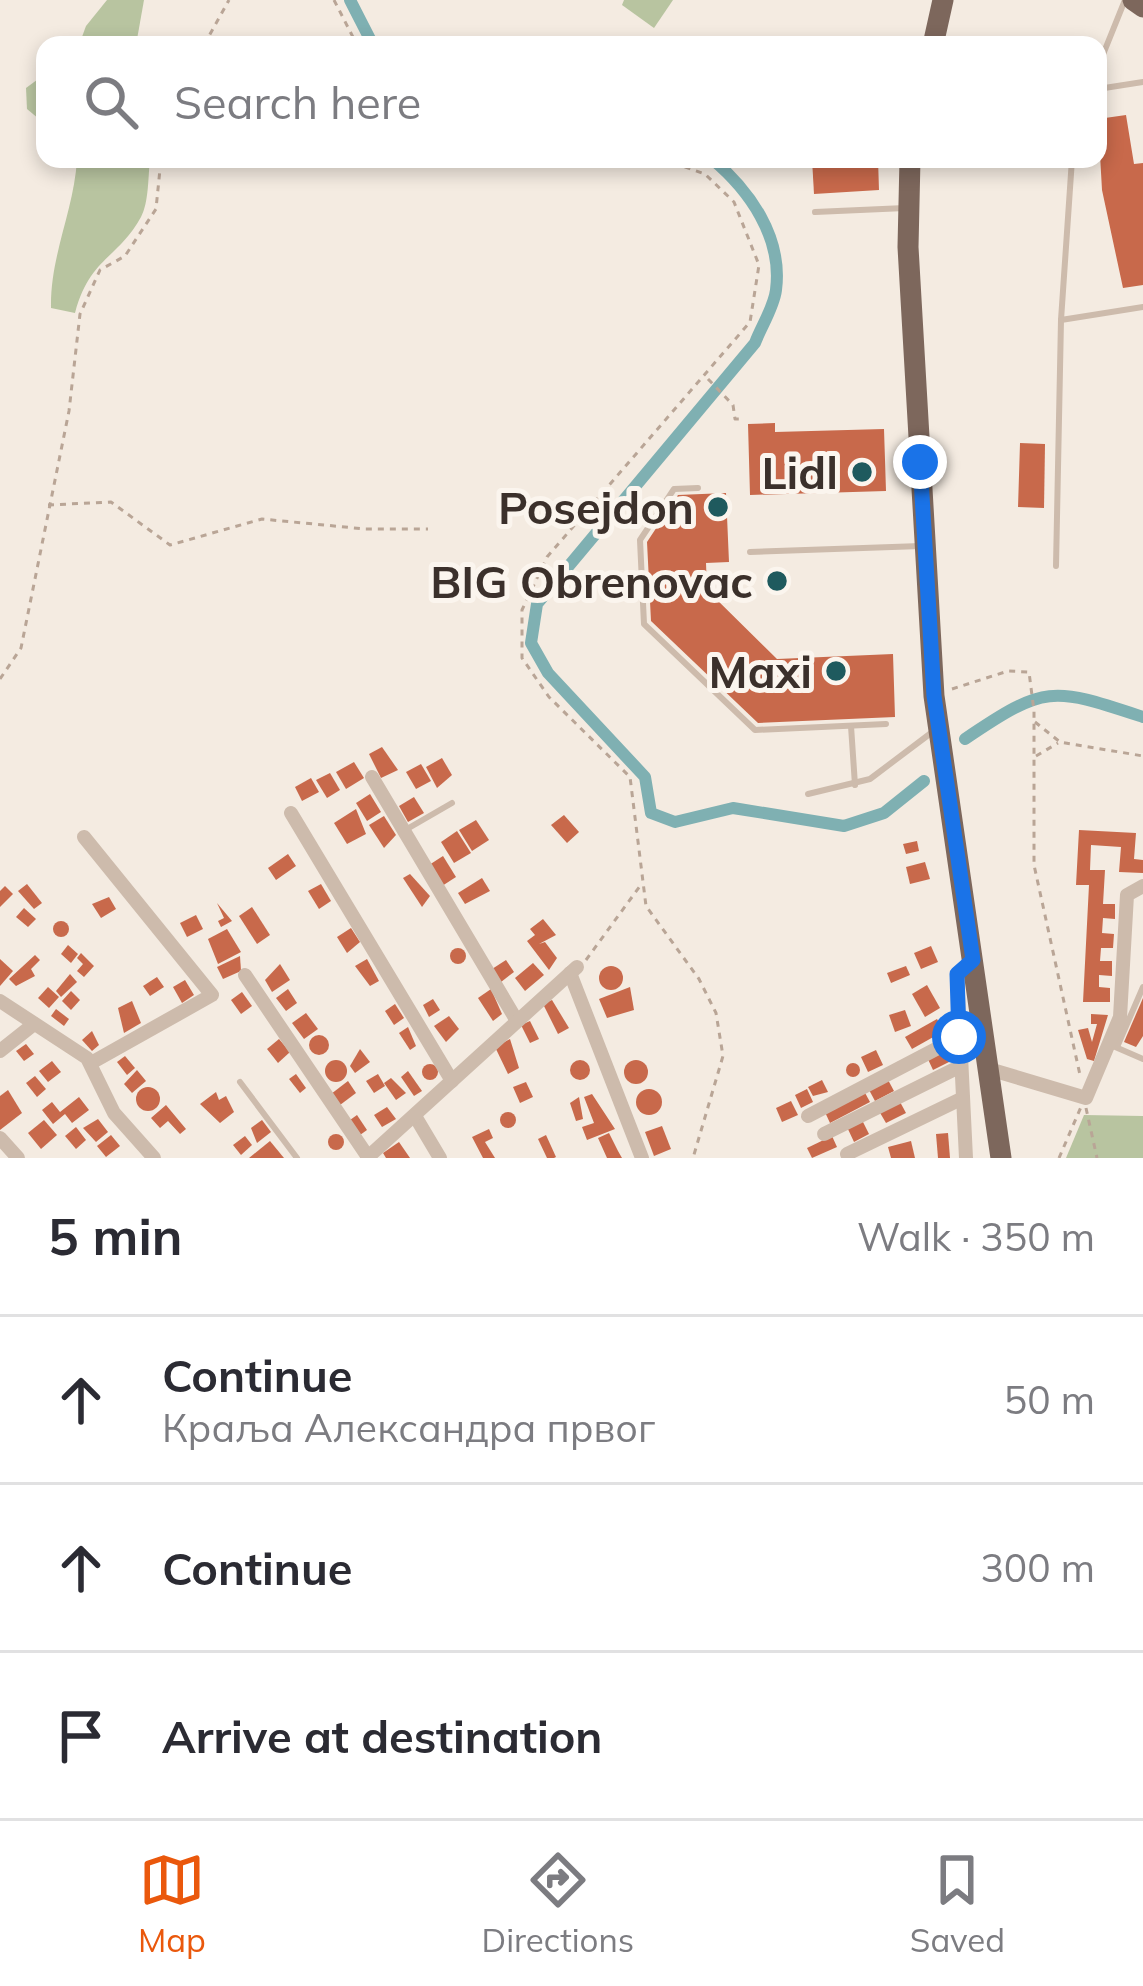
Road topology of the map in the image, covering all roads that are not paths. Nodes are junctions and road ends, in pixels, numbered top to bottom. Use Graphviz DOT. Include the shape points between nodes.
graph roads {
  1 [pos="943,0"];
  2 [pos="1135,2"];
  3 [pos="935,36"];
  4 [pos="1107,51"];
  5 [pos="1143,82"];
  6 [pos="1107,88"];
  7 [pos="910,168"];
  8 [pos="1071,168"];
  9 [pos="908,208"];
  10 [pos="815,212"];
  11 [pos="1143,307"];
  12 [pos="1060,320"];
  13 [pos="698,488"];
  14 [pos="925,546"];
  15 [pos="750,552"];
  16 [pos="1056,566"];
  17 [pos="886,724"];
  18 [pos="851,725"];
  19 [pos="938,728"];
  20 [pos="372,777"];
  21 [pos="855,785"];
  22 [pos="808,794"];
  23 [pos="452,803"];
  24 [pos="291,813"];
  25 [pos="404,831"];
  26 [pos="84,837"];
  27 [pos="1143,886"];
  28 [pos="973,960"];
  29 [pos="245,975"];
  30 [pos="1143,987"];
  31 [pos="0,1001"];
  32 [pos="517,1021"];
  33 [pos="34,1024"];
  34 [pos="959,1037"];
  35 [pos="1114,1046"];
  36 [pos="0,1051"];
  37 [pos="1143,1059"];
  38 [pos="91,1063"];
  39 [pos="962,1066"];
  40 [pos="989,1069"];
  41 [pos="452,1081"];
  42 [pos="239,1082"];
  43 [pos="963,1098"];
  44 [pos="808,1115"];
  45 [pos="415,1116"];
  46 [pos="824,1134"];
  47 [pos="0,1138"];
  48 [pos="847,1154"];
  49 [pos="144,1155"];
  50 [pos="18,1158"];
  51 [pos="297,1158"];
  52 [pos="368,1158"];
  53 [pos="440,1158"];
  54 [pos="642,1158"];
  55 [pos="966,1158"];
  56 [pos="1001,1158"];
  1 -- 3 [label="main road"];
  2 -- 4 [label="lane"];
  5 -- 6 [label="lane"];
  7 -- 9 [label="main road"];
  8 -- 12 [label="lane"];
  9 -- 10 [label="lane"];
  9 -- 14 [label="main road"];
  11 -- 12 [label="lane"];
  12 -- 16 [label="lane"];
  13 -- 18 [label="lane" via="674,489 640,540 644,624 755,730"];
  14 -- 15 [label="lane"];
  14 -- 19 [label="main road"];
  17 -- 18 [label="lane"];
  18 -- 21 [label="lane"];
  19 -- 21 [label="lane"];
  19 -- 28 [label="main road"];
  20 -- 25 [label="street"];
  21 -- 22 [label="lane"];
  23 -- 25 [label="lane"];
  24 -- 41 [label="street"];
  25 -- 32 [label="street"];
  26 -- 38 [label="street" via="212,991"];
  27 -- 35 [label="street" via="1127,895"];
  28 -- 34 [label="street" via="957,974"];
  28 -- 40 [label="main road"];
  29 -- 52 [label="street"];
  30 -- 35 [label="lane"];
  31 -- 33 [label="street"];
  32 -- 41 [label="street"];
  32 -- 54 [label="street" via="574,970"];
  33 -- 36 [label="street"];
  33 -- 38 [label="street"];
  34 -- 39 [label="street"];
  34 -- 44 [label="street"];
  35 -- 37 [label="lane"];
  35 -- 40 [label="street" via="1084,1099"];
  38 -- 49 [label="street"];
  39 -- 43 [label="street"];
  39 -- 46 [label="street"];
  40 -- 56 [label="main road"];
  41 -- 45 [label="street"];
  42 -- 51 [label="lane"];
  43 -- 48 [label="street"];
  43 -- 55 [label="street"];
  45 -- 52 [label="street"];
  45 -- 53 [label="street"];
  47 -- 50 [label="street"];
}
